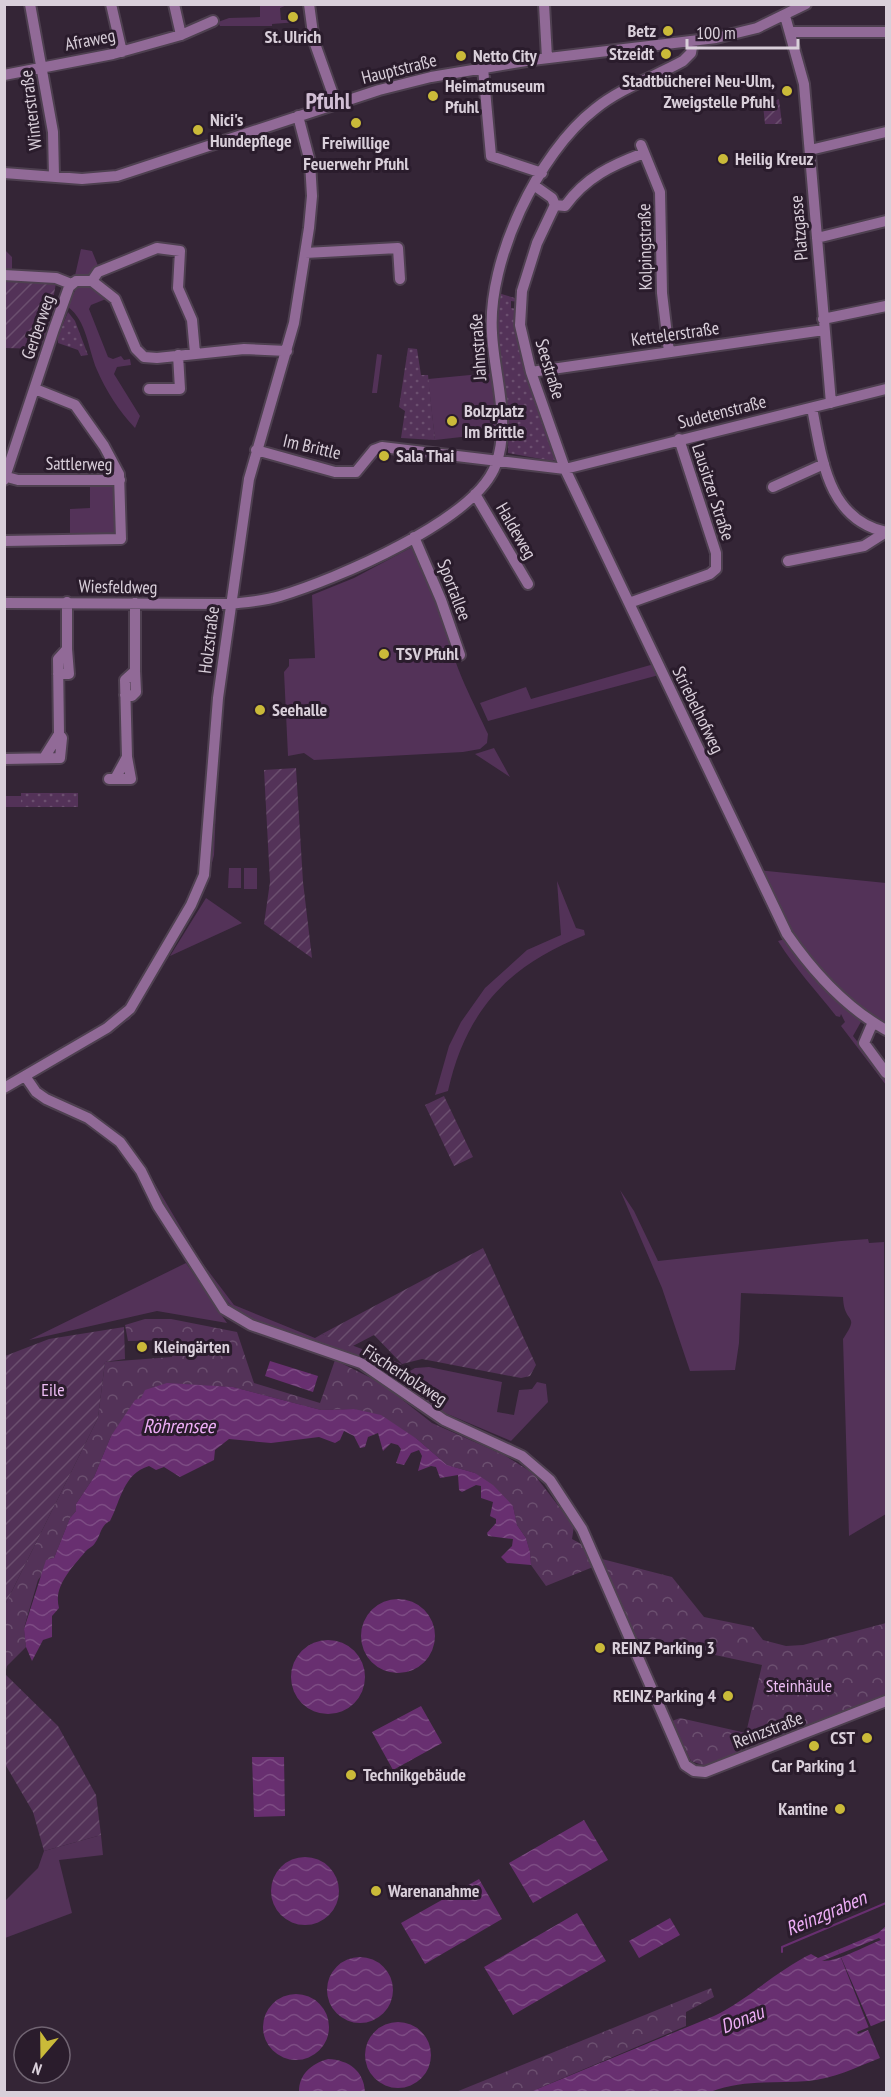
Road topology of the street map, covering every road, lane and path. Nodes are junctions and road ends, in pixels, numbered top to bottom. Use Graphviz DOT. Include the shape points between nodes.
graph roads {
  1 [pos="30,4"];
  2 [pos="111,4"];
  3 [pos="174,4"];
  4 [pos="309,4"];
  5 [pos="544,4"];
  6 [pos="806,4"];
  7 [pos="784,16"];
  8 [pos="213,21"];
  9 [pos="790,32"];
  10 [pos="886,32"];
  11 [pos="181,34"];
  12 [pos="693,41"];
  13 [pos="122,52"];
  14 [pos="547,58"];
  15 [pos="43,66"];
  16 [pos="483,68"];
  17 [pos="4,75"];
  18 [pos="336,103"];
  19 [pos="298,116"];
  20 [pos="886,132"];
  21 [pos="810,150"];
  22 [pos="4,173"];
  23 [pos="542,173"];
  24 [pos="54,176"];
  25 [pos="535,186"];
  26 [pos="555,205"];
  27 [pos="886,221"];
  28 [pos="817,238"];
  29 [pos="305,253"];
  30 [pos="4,275"];
  31 [pos="400,279"];
  32 [pos="92,281"];
  33 [pos="71,284"];
  34 [pos="886,306"];
  35 [pos="824,325"];
  36 [pos="286,351"];
  37 [pos="669,352"];
  38 [pos="195,353"];
  39 [pos="178,355"];
  40 [pos="531,372"];
  41 [pos="35,389"];
  42 [pos="149,389"];
  43 [pos="886,389"];
  44 [pos="831,403"];
  45 [pos="812,408"];
  46 [pos="679,439"];
  47 [pos="256,450"];
  48 [pos="498,459"];
  49 [pos="824,464"];
  50 [pos="565,469"];
  51 [pos="6,478"];
  52 [pos="120,480"];
  53 [pos="772,487"];
  54 [pos="475,494"];
  55 [pos="867,526"];
  56 [pos="886,532"];
  57 [pos="414,537"];
  58 [pos="871,540"];
  59 [pos="4,541"];
  60 [pos="788,561"];
  61 [pos="528,584"];
  62 [pos="67,602"];
  63 [pos="4,603"];
  64 [pos="135,603"];
  65 [pos="629,603"];
  66 [pos="230,604"];
  67 [pos="460,656"];
  68 [pos="4,759"];
  69 [pos="112,779"];
  70 [pos="873,1022"];
  71 [pos="886,1030"];
  72 [pos="886,1073"];
  73 [pos="25,1076"];
  74 [pos="4,1088"];
  75 [pos="886,1701"];
  76 [pos="694,1771"];
  1 -- 15 [label="street, Winterstraße"];
  2 -- 13 [label="street"];
  3 -- 11 [label="street"];
  4 -- 18 [label="street" via="314,41"];
  5 -- 14 [label="street"];
  6 -- 7 [label="street, Hauptstraße"];
  7 -- 9 [label="street, Platzgasse"];
  7 -- 12 [label="street, Hauptstraße" via="742,33"];
  8 -- 11 [label="street, Afraweg"];
  9 -- 10 [label="street"];
  9 -- 21 [label="street, Platzgasse" via="803,79"];
  11 -- 13 [label="street, Afraweg"];
  12 -- 14 [label="street, Hauptstraße"];
  12 -- 23 [label="street, Jahnstraße" via="691,53 683,61 595,109 568,135"];
  13 -- 15 [label="street, Afraweg"];
  14 -- 16 [label="street, Hauptstraße"];
  15 -- 17 [label="street, Afraweg"];
  15 -- 24 [label="street, Winterstraße" via="53,132"];
  16 -- 18 [label="street, Hauptstraße" via="431,77"];
  16 -- 23 [label="street" via="491,156"];
  18 -- 19 [label="street, Hauptstraße"];
  19 -- 24 [label="street, Hauptstraße" via="125,174 103,178"];
  19 -- 29 [label="street, Holzstraße" via="310,162 312,203"];
  20 -- 21 [label="street"];
  21 -- 28 [label="street, Platzgasse"];
  22 -- 24 [label="street, Hauptstraße"];
  23 -- 25 [label="street, Jahnstraße"];
  25 -- 26 [label="street" via="552,198"];
  25 -- 48 [label="street, Jahnstraße" via="502,254 492,296 492,344 501,410"];
  26 -- 37 [label="street, Kolpingstraße" via="565,206 599,172 642,149 660,192 662,292"];
  26 -- 40 [label="street, Seestraße" via="537,243 522,291 520,325"];
  27 -- 28 [label="street"];
  28 -- 35 [label="street, Platzgasse"];
  29 -- 31 [label="street" via="398,248"];
  29 -- 36 [label="street, Holzstraße"];
  30 -- 33 [label="street" via="56,278"];
  32 -- 33 [label="street, Gerberweg" via="81,279"];
  32 -- 38 [label="street" via="98,272 157,248 180,251 178,288 192,320"];
  32 -- 39 [label="street" via="115,299 140,354 157,358"];
  33 -- 41 [label="street, Gerberweg"];
  34 -- 35 [label="street, Kettelerstraße"];
  35 -- 37 [label="street, Kettelerstraße"];
  35 -- 44 [label="street, Platzgasse"];
  36 -- 38 [label="street"];
  36 -- 47 [label="street, Holzstraße"];
  37 -- 40 [label="street, Kettelerstraße"];
  38 -- 39 [label="street"];
  39 -- 42 [label="street" via="180,389"];
  40 -- 50 [label="street, Seestraße"];
  41 -- 51 [label="street, Gerberweg"];
  41 -- 52 [label="street" via="75,405 104,446"];
  43 -- 44 [label="street, Sudetenstraße"];
  44 -- 45 [label="street, Sudetenstraße"];
  45 -- 46 [label="street, Sudetenstraße"];
  45 -- 49 [label="street"];
  46 -- 50 [label="street, Sudetenstraße"];
  46 -- 65 [label="street, Lausitzer Straße" via="716,553 716,569"];
  47 -- 48 [label="street, Im Brittle" via="337,472 356,472 374,450 382,447"];
  47 -- 66 [label="street, Holzstraße"];
  48 -- 50 [label="street, Im Brittle"];
  48 -- 54 [label="street, Jahnstraße"];
  49 -- 53 [label="street"];
  49 -- 55 [label="street" via="833,494 846,511"];
  50 -- 65 [label="street, Striebelhofweg"];
  51 -- 52 [label="street, Sattlerweg"];
  52 -- 59 [label="street, Sattlerweg" via="121,539"];
  54 -- 57 [label="street, Jahnstraße"];
  54 -- 61 [label="street, Haldeweg"];
  55 -- 56 [label="street"];
  55 -- 58 [label="street"];
  56 -- 58 [label="street"];
  57 -- 66 [label="street, Jahnstraße" via="299,590 261,601"];
  57 -- 67 [label="street, Sportallee"];
  58 -- 60 [label="street" via="864,546"];
  62 -- 63 [label="street, Wiesfeldweg"];
  62 -- 64 [label="street, Wiesfeldweg"];
  62 -- 68 [label="street" via="67,650 58,659 62,757"];
  64 -- 66 [label="street, Wiesfeldweg"];
  64 -- 69 [label="street" via="135,671 125,680 127,758"];
  65 -- 70 [label="street, Striebelhofweg" via="787,934 807,962 848,1005"];
  66 -- 73 [label="street, Holzstraße" via="213,751 207,862 199,890 130,1009 107,1028"];
  70 -- 71 [label="street"];
  70 -- 72 [label="street" via="864,1043"];
  73 -- 74 [label="street, Holzstraße"];
  73 -- 76 [label="street, Fischerholzweg" via="46,1099 88,1118 120,1142 214,1297 238,1320 361,1363 444,1420 538,1467 561,1494 582,1529 685,1765"];
  75 -- 76 [label="street, Reinzstraße" via="705,1772"];
}
